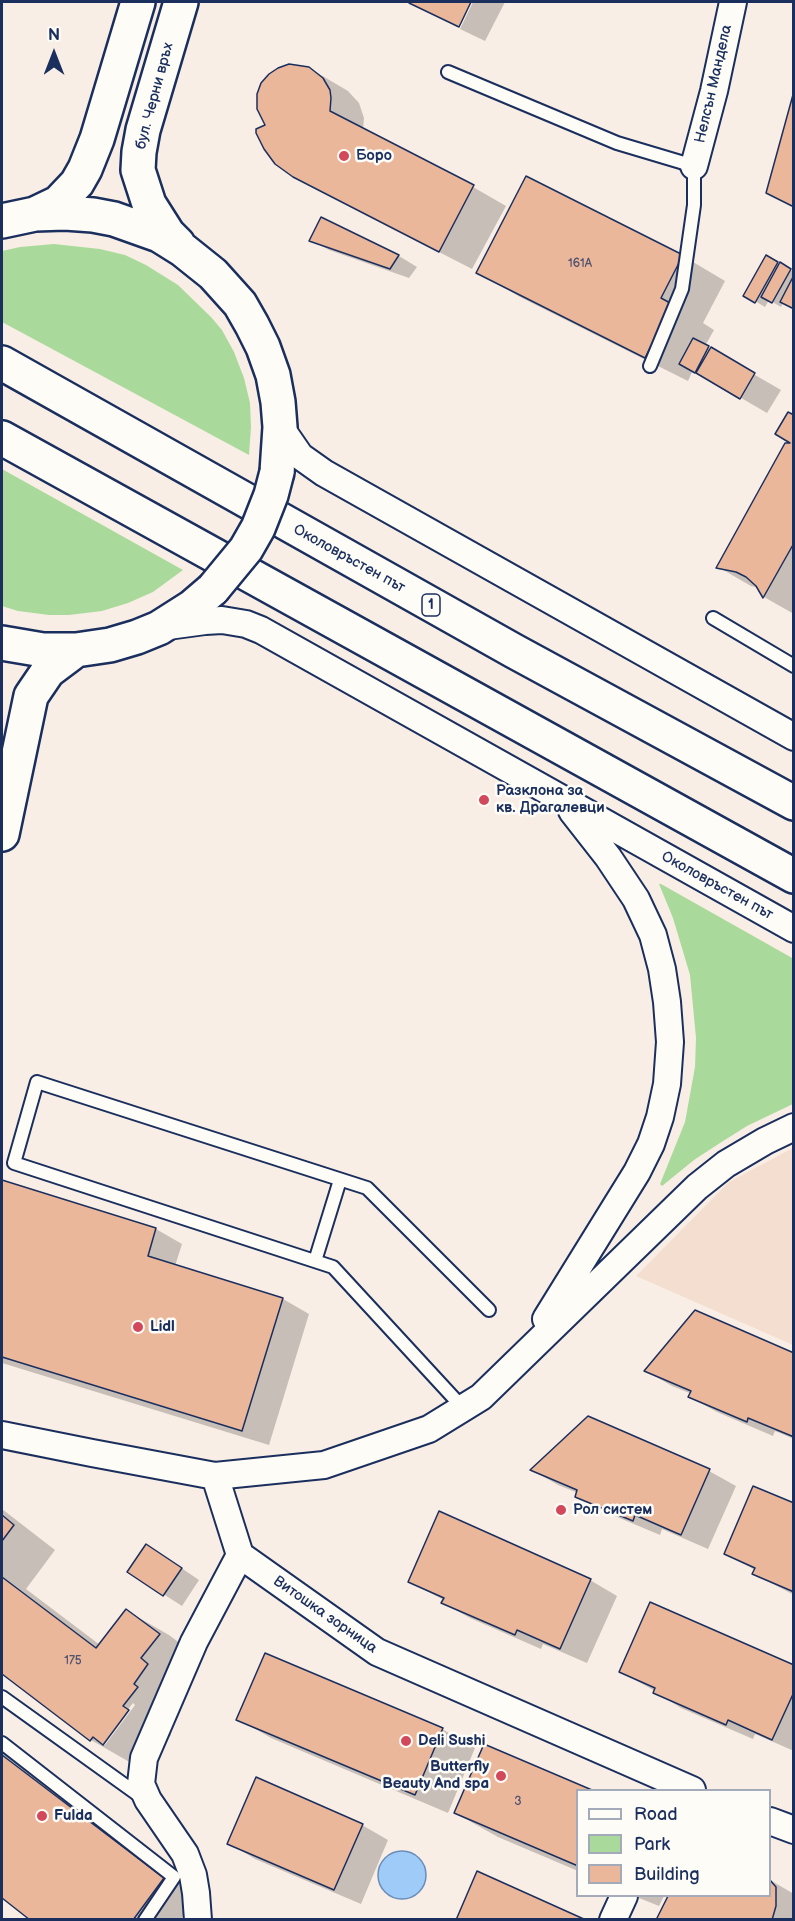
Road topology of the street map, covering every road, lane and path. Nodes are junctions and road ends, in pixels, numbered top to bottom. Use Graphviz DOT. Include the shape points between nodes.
graph roads {
  1 [pos="138,2"];
  2 [pos="181,2"];
  3 [pos="733,2"];
  4 [pos="448,72"];
  5 [pos="694,166"];
  6 [pos="35,214"];
  7 [pos="2,221"];
  8 [pos="183,250"];
  9 [pos="2,363"];
  10 [pos="650,366"];
  11 [pos="280,427"];
  12 [pos="2,438"];
  13 [pos="713,618"];
  14 [pos="159,628"];
  15 [pos="2,643"];
  16 [pos="76,650"];
  17 [pos="794,666"];
  18 [pos="794,737"];
  19 [pos="563,800"];
  20 [pos="794,802"];
  21 [pos="2,834"];
  22 [pos="794,876"];
  23 [pos="794,929"];
  24 [pos="794,1127"];
  25 [pos="340,1180"];
  26 [pos="315,1261"];
  27 [pos="489,1310"];
  28 [pos="526,1353"];
  29 [pos="463,1408"];
  30 [pos="2,1435"];
  31 [pos="215,1476"];
  32 [pos="240,1555"];
  33 [pos="2,1697"];
  34 [pos="2,1743"];
  35 [pos="679,1788"];
  36 [pos="150,1802"];
  37 [pos="771,1821"];
  38 [pos="794,1830"];
  39 [pos="624,1897"];
  40 [pos="145,1920"];
  41 [pos="198,1920"];
  42 [pos="613,1920"];
  1 -- 6 [label="main road" via="97,139 84,169 58,203"];
  2 -- 8 [label="main road, бул. Черни връх" via="143,130 138,170 149,204"];
  3 -- 5 [label="street, Нелсън Мандела"];
  4 -- 5 [label="lane" via="617,143"];
  5 -- 10 [label="lane" via="694,205 682,289"];
  6 -- 7 [label="main road"];
  6 -- 8 [label="main road" via="114,219 159,235"];
  8 -- 11 [label="main road" via="213,274 252,324 273,375"];
  9 -- 20 [label="main road, Околовръстен път / 1" via="513,651"];
  11 -- 14 [label="main road, bridge" via="271,495 246,549 213,589"];
  11 -- 18 [label="street" via="300,456 324,473"];
  12 -- 22 [label="main road"];
  13 -- 17 [label="lane"];
  14 -- 16 [label="main road" via="137,638"];
  14 -- 19 [label="street, Околовръстен път" via="222,620 261,630"];
  15 -- 16 [label="main road" via="43,650"];
  16 -- 21 [label="main road" via="48,671 31,696"];
  19 -- 23 [label="street, Околовръстен път"];
  19 -- 28 [label="street" via="608,857 636,899 653,935 662,969 670,1042 663,1106 651,1144"];
  24 -- 28 [label="street" via="726,1164 698,1187"];
  25 -- 26 [label="lane"];
  25 -- 26 [label="lane" via="37,1082 14,1163"];
  25 -- 27 [label="lane" via="367,1188"];
  26 -- 29 [label="lane" via="333,1267"];
  28 -- 29 [label="street" via="481,1397"];
  29 -- 31 [label="street" via="429,1429 324,1465"];
  30 -- 31 [label="street"];
  31 -- 32 [label="street"];
  32 -- 35 [label="street, Витошка зорница" via="377,1652"];
  32 -- 36 [label="street" via="194,1642 144,1758 141,1784"];
  33 -- 36 [label="lane"];
  34 -- 40 [label="lane" via="174,1877"];
  36 -- 41 [label="street" via="185,1854 193,1875"];
  37 -- 38 [label="street"];
  39 -- 42 [label="street"];
}
